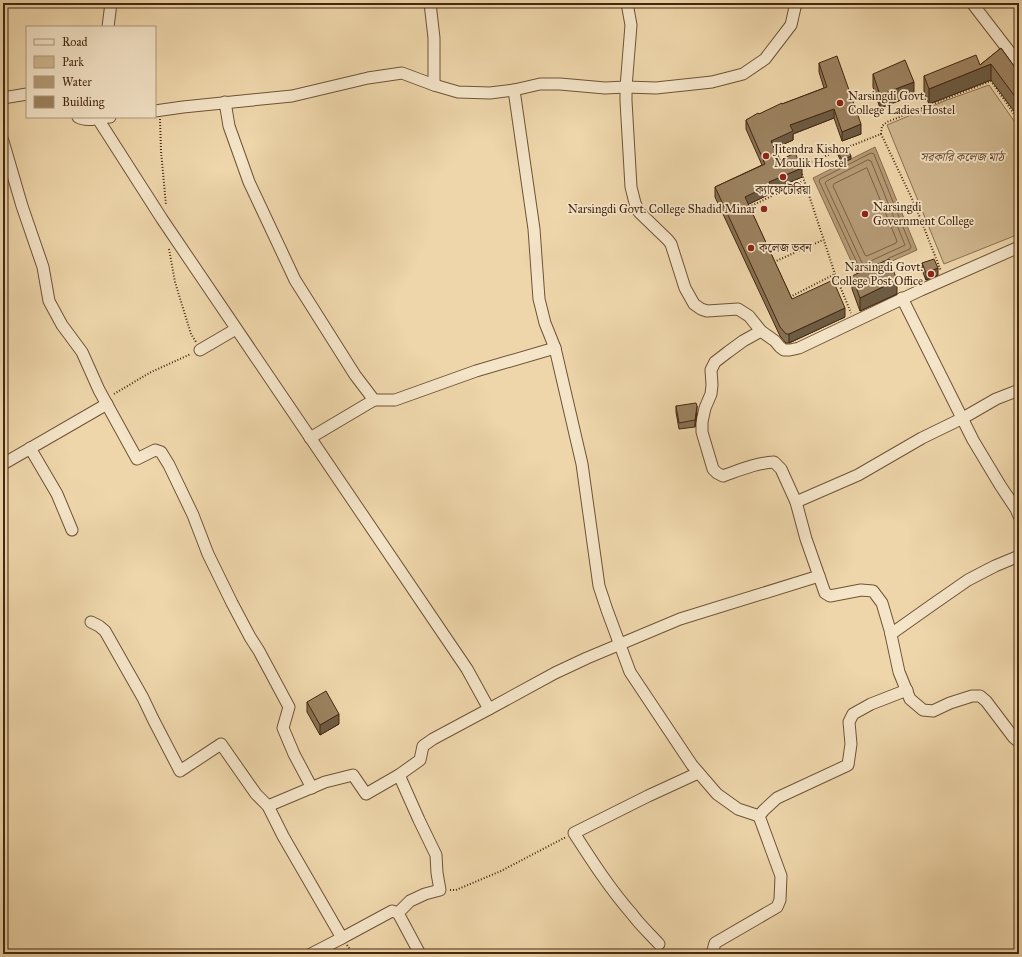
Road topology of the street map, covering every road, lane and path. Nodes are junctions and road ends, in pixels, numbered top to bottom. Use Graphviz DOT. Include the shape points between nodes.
graph roads {
  1 [pos="111,3"];
  2 [pos="430,3"];
  3 [pos="627,3"];
  4 [pos="796,3"];
  5 [pos="972,3"];
  6 [pos="108,26"];
  7 [pos="1019,64"];
  8 [pos="434,85"];
  9 [pos="626,87"];
  10 [pos="514,90"];
  11 [pos="26,94"];
  12 [pos="3,98"];
  13 [pos="225,102"];
  14 [pos="157,110"];
  15 [pos="80,118"];
  16 [pos="102,118"];
  17 [pos="1019,121"];
  18 [pos="880,134"];
  19 [pos="3,141"];
  20 [pos="803,181"];
  21 [pos="166,206"];
  22 [pos="748,207"];
  23 [pos="823,240"];
  24 [pos="168,245"];
  25 [pos="1019,247"];
  26 [pos="774,262"];
  27 [pos="835,274"];
  28 [pos="945,280"];
  29 [pos="790,297"];
  30 [pos="902,298"];
  31 [pos="854,321"];
  32 [pos="236,329"];
  33 [pos="761,331"];
  34 [pos="555,348"];
  35 [pos="200,350"];
  36 [pos="1019,390"];
  37 [pos="374,400"];
  38 [pos="106,402"];
  39 [pos="963,418"];
  40 [pos="310,438"];
  41 [pos="30,448"];
  42 [pos="3,464"];
  43 [pos="796,502"];
  44 [pos="1019,516"];
  45 [pos="72,530"];
  46 [pos="1019,556"];
  47 [pos="818,576"];
  48 [pos="91,622"];
  49 [pos="891,634"];
  50 [pos="619,645"];
  51 [pos="906,690"];
  52 [pos="489,709"];
  53 [pos="1019,742"];
  54 [pos="698,773"];
  55 [pos="399,775"];
  56 [pos="312,788"];
  57 [pos="268,806"];
  58 [pos="759,816"];
  59 [pos="574,833"];
  60 [pos="440,890"];
  61 [pos="398,913"];
  62 [pos="342,938"];
  63 [pos="659,944"];
  64 [pos="311,954"];
  65 [pos="420,954"];
  66 [pos="712,954"];
  1 -- 6 [label="street"];
  2 -- 8 [label="street" via="434,38"];
  3 -- 9 [label="street" via="631,25"];
  4 -- 9 [label="street" via="790,25 765,59 743,74 712,82 656,88"];
  5 -- 7 [label="street"];
  8 -- 10 [label="street" via="458,92 490,93"];
  8 -- 13 [label="street" via="402,73 368,78 292,96"];
  9 -- 10 [label="street" via="540,84"];
  9 -- 33 [label="street" via="632,187 639,212 668,240 685,288 694,304 707,312 738,309"];
  10 -- 34 [label="street" via="534,229 539,300"];
  11 -- 12 [label="street"];
  13 -- 14 [label="street"];
  13 -- 37 [label="street" via="229,126 249,182 295,280 355,375"];
  14 -- 21 [label="path"];
  15 -- 16 [label="street"];
  16 -- 32 [label="street" via="162,219"];
  17 -- 18 [label="path" via="991,81 887,122 882,126"];
  18 -- 20 [label="path" via="800,165"];
  18 -- 28 [label="path" via="915,205"];
  19 -- 38 [label="street" via="43,267 49,301 82,352"];
  20 -- 22 [label="path"];
  20 -- 23 [label="path"];
  23 -- 26 [label="path"];
  23 -- 27 [label="path"];
  24 -- 35 [label="path" via="175,282 191,334"];
  25 -- 28 [label="street"];
  27 -- 29 [label="path"];
  27 -- 31 [label="path"];
  28 -- 30 [label="street"];
  30 -- 31 [label="street"];
  30 -- 39 [label="street"];
  31 -- 33 [label="street" via="790,350 784,350"];
  32 -- 35 [label="street"];
  32 -- 40 [label="street"];
  33 -- 43 [label="street" via="715,362 711,370 711,394 704,412 702,432 713,468 717,473 723,476 755,465 774,462 781,469"];
  34 -- 37 [label="street" via="476,371 394,400"];
  34 -- 50 [label="street" via="582,464 599,586"];
  35 -- 38 [label="path" via="151,372"];
  36 -- 39 [label="street"];
  37 -- 40 [label="street"];
  38 -- 41 [label="street"];
  38 -- 56 [label="street" via="137,459 155,450 161,452 169,465 232,603 289,707 283,728"];
  39 -- 43 [label="street" via="858,475"];
  39 -- 44 [label="street" via="973,440"];
  40 -- 52 [label="street" via="466,669"];
  41 -- 42 [label="street"];
  41 -- 45 [label="street" via="57,494"];
  43 -- 47 [label="street"];
  46 -- 49 [label="street" via="968,580"];
  47 -- 49 [label="street" via="824,593 830,596 873,590 882,603"];
  47 -- 50 [label="street" via="680,619"];
  48 -- 57 [label="street" via="105,630 144,698 180,771 222,744 256,794"];
  49 -- 51 [label="street" via="899,672"];
  50 -- 52 [label="street" via="555,673"];
  50 -- 54 [label="street" via="630,672"];
  51 -- 53 [label="street" via="910,699 922,710 933,711 950,703 980,696"];
  51 -- 58 [label="street" via="853,714 850,722 851,744 848,765 777,798"];
  52 -- 55 [label="street" via="423,746 420,760"];
  54 -- 58 [label="street" via="717,794 738,809"];
  54 -- 59 [label="street"];
  55 -- 56 [label="street" via="366,794 353,775"];
  55 -- 60 [label="street" via="436,855"];
  56 -- 57 [label="street"];
  57 -- 62 [label="street"];
  58 -- 66 [label="street" via="781,876 780,900 777,907 715,943"];
  59 -- 60 [label="path" via="501,871 456,890"];
  59 -- 63 [label="street" via="618,897"];
  60 -- 61 [label="street" via="410,901"];
  61 -- 62 [label="street" via="392,911"];
  61 -- 65 [label="street"];
  62 -- 64 [label="street"];
}
